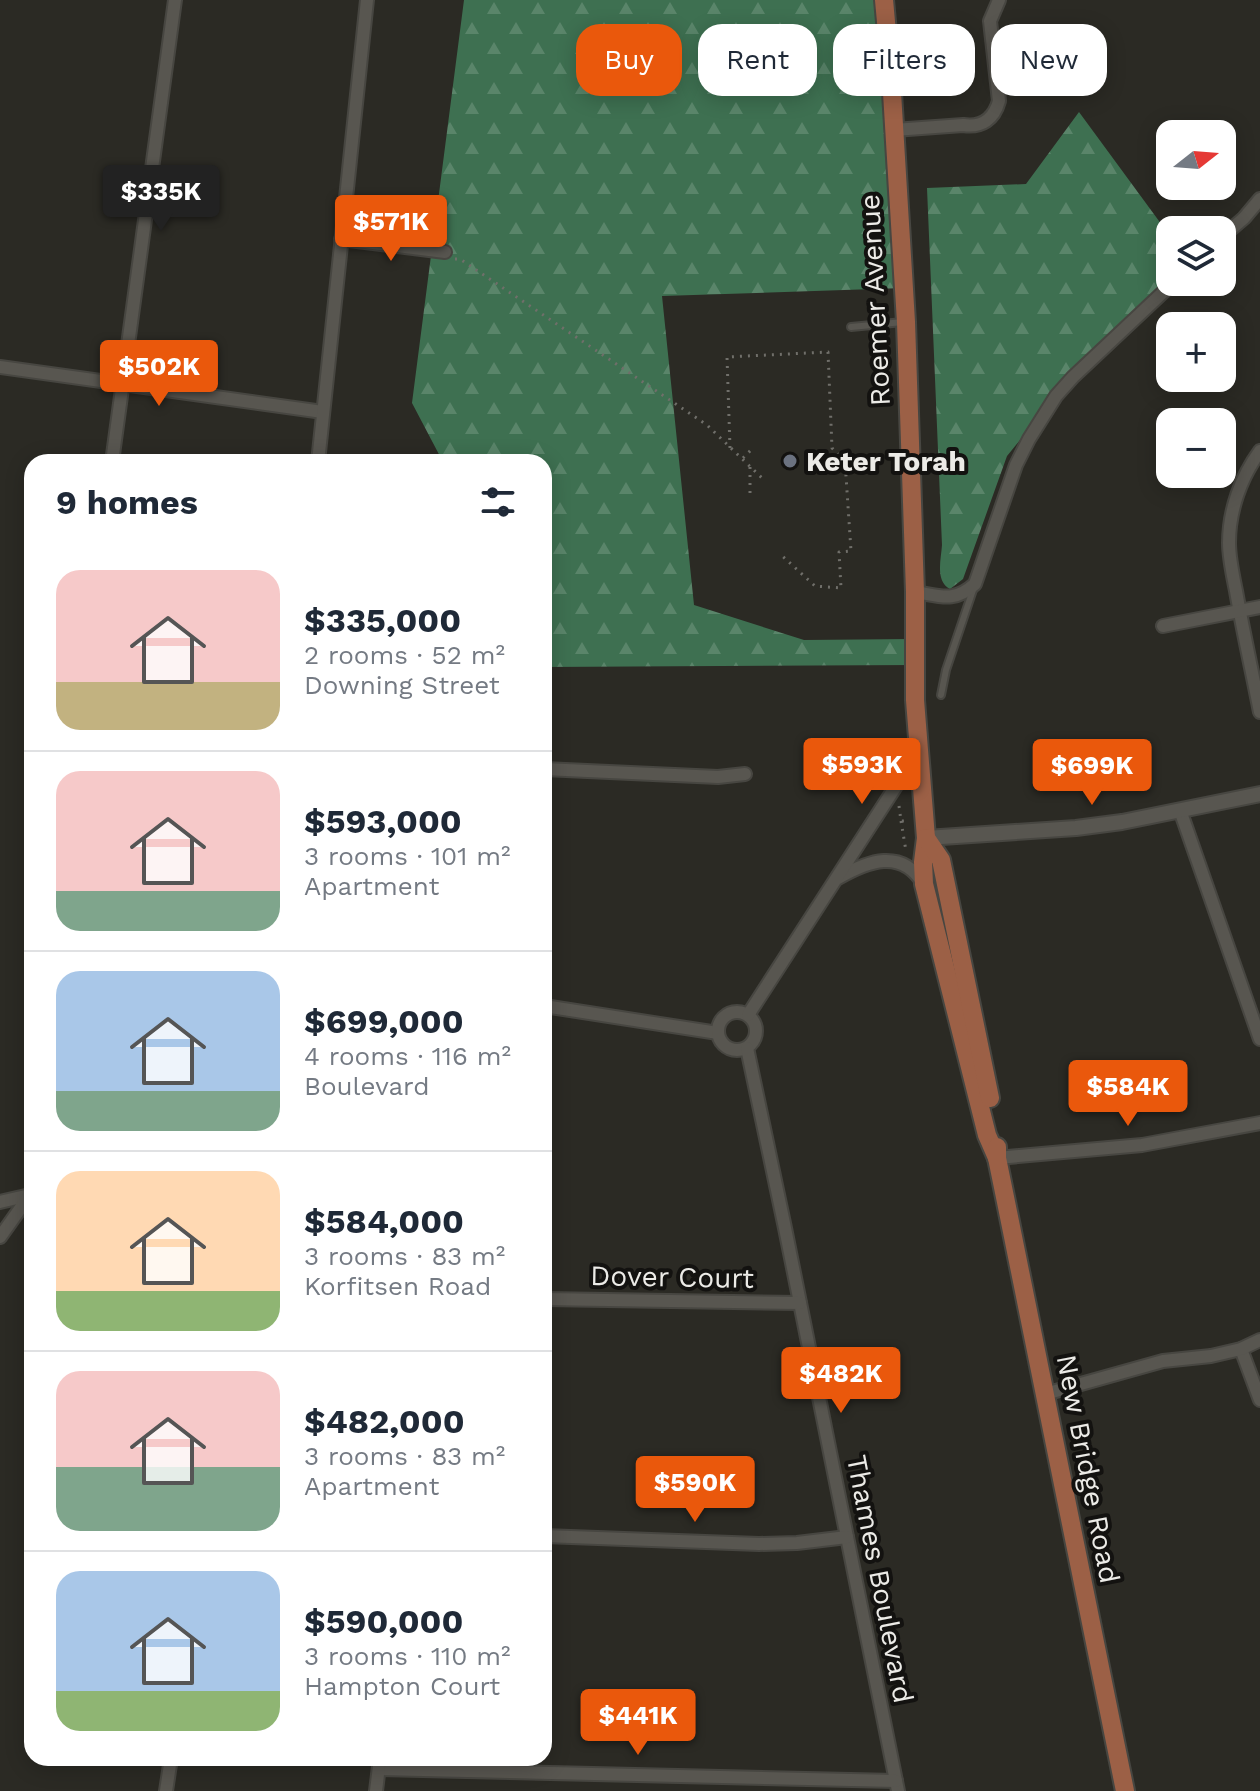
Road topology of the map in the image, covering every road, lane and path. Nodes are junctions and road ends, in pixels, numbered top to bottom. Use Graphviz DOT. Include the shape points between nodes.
graph roads {
  1 [pos="175,0"];
  2 [pos="367,0"];
  3 [pos="884,0"];
  4 [pos="892,0"];
  5 [pos="999,0"];
  6 [pos="886,24"];
  7 [pos="892,24"];
  8 [pos="892,96"];
  9 [pos="894,130"];
  10 [pos="1259,205"];
  11 [pos="1236,225"];
  12 [pos="341,239"];
  13 [pos="445,255"];
  14 [pos="1159,296"];
  15 [pos="906,322"];
  16 [pos="851,327"];
  17 [pos="0,367"];
  18 [pos="123,384"];
  19 [pos="323,412"];
  20 [pos="754,447"];
  21 [pos="730,448"];
  22 [pos="1260,451"];
  23 [pos="113,454"];
  24 [pos="319,454"];
  25 [pos="742,459"];
  26 [pos="750,467"];
  27 [pos="763,479"];
  28 [pos="750,497"];
  29 [pos="779,553"];
  30 [pos="975,584"];
  31 [pos="915,592"];
  32 [pos="1260,607"];
  33 [pos="1239,611"];
  34 [pos="1163,626"];
  35 [pos="941,695"];
  36 [pos="1260,712"];
  37 [pos="919,751"];
  38 [pos="552,769"];
  39 [pos="745,774"];
  40 [pos="1260,794"];
  41 [pos="897,799"];
  42 [pos="1180,810"];
  43 [pos="901,821"];
  44 [pos="908,821"];
  45 [pos="926,838"];
  46 [pos="906,851"];
  47 [pos="836,880"];
  48 [pos="924,884"];
  49 [pos="552,1007"];
  50 [pos="748,1015"];
  51 [pos="718,1033"];
  52 [pos="1260,1039"];
  53 [pos="747,1048"];
  54 [pos="1260,1123"];
  55 [pos="997,1158"];
  56 [pos="24,1196"];
  57 [pos="0,1202"];
  58 [pos="24,1204"];
  59 [pos="0,1237"];
  60 [pos="552,1299"];
  61 [pos="800,1303"];
  62 [pos="1260,1340"];
  63 [pos="1241,1349"];
  64 [pos="1045,1394"];
  65 [pos="1260,1400"];
  66 [pos="552,1536"];
  67 [pos="847,1537"];
  68 [pos="170,1766"];
  69 [pos="380,1766"];
  70 [pos="427,1766"];
  71 [pos="897,1786"];
  72 [pos="166,1791"];
  73 [pos="376,1791"];
  74 [pos="1125,1791"];
  1 -- 18 [label="street"];
  2 -- 12 [label="street"];
  3 -- 6 [label="main road, Roemer Avenue"];
  4 -- 7 [label="main road, Roemer Avenue"];
  5 -- 9 [label="street" via="990,21 999,101 990,119 972,126"];
  8 -- 9 [label="main road, Roemer Avenue"];
  9 -- 15 [label="main road, Roemer Avenue"];
  10 -- 11 [label="street"];
  12 -- 13 [label="street"];
  12 -- 19 [label="street"];
  13 -- 21 [label="path" via="460,259 707,425"];
  14 -- 30 [label="street" via="1056,396 1016,465"];
  15 -- 16 [label="lane"];
  15 -- 31 [label="main road, Roemer Avenue"];
  17 -- 18 [label="street"];
  18 -- 19 [label="street"];
  18 -- 23 [label="street"];
  19 -- 24 [label="street"];
  20 -- 25 [label="path"];
  21 -- 25 [label="path"];
  21 -- 29 [label="path" via="727,357 828,352 832,448 845,461 851,551 839,552 841,588 815,586"];
  22 -- 33 [label="street" via="1233,508 1229,543"];
  25 -- 26 [label="path"];
  26 -- 27 [label="path"];
  26 -- 28 [label="path"];
  30 -- 31 [label="street" via="959,596"];
  30 -- 35 [label="lane"];
  31 -- 37 [label="main road, Roemer Avenue"];
  32 -- 33 [label="street"];
  33 -- 34 [label="street"];
  33 -- 36 [label="street"];
  37 -- 45 [label="main road, New Bridge Road"];
  37 -- 47 [label="street"];
  38 -- 39 [label="street"];
  40 -- 42 [label="street"];
  41 -- 43 [label="path"];
  42 -- 45 [label="street" via="1076,828"];
  42 -- 52 [label="street"];
  43 -- 44 [label="path"];
  43 -- 46 [label="path"];
  45 -- 48 [label="main road, New Bridge Road"];
  45 -- 55 [label="main road, New Bridge Road" via="941,860 997,1133"];
  47 -- 48 [label="street" via="867,863 891,861 908,866"];
  47 -- 50 [label="street"];
  48 -- 55 [label="main road, New Bridge Road"];
  49 -- 51 [label="street"];
  50 -- 51 [label="street" via="727,1014"];
  50 -- 53 [label="street" via="757,1030"];
  51 -- 53 [label="street" via="726,1047"];
  53 -- 61 [label="street, Thames Boulevard"];
  54 -- 55 [label="street" via="1142,1145"];
  55 -- 64 [label="main road, New Bridge Road"];
  56 -- 57 [label="street"];
  58 -- 59 [label="street"];
  60 -- 61 [label="street, Dover Court"];
  61 -- 67 [label="street, Thames Boulevard"];
  62 -- 63 [label="street"];
  63 -- 64 [label="street" via="1163,1361"];
  63 -- 65 [label="street"];
  64 -- 74 [label="main road, New Bridge Road"];
  66 -- 67 [label="street" via="759,1544"];
  67 -- 71 [label="street, Thames Boulevard"];
  68 -- 72 [label="street"];
  69 -- 73 [label="street"];
  70 -- 71 [label="street"];
}
